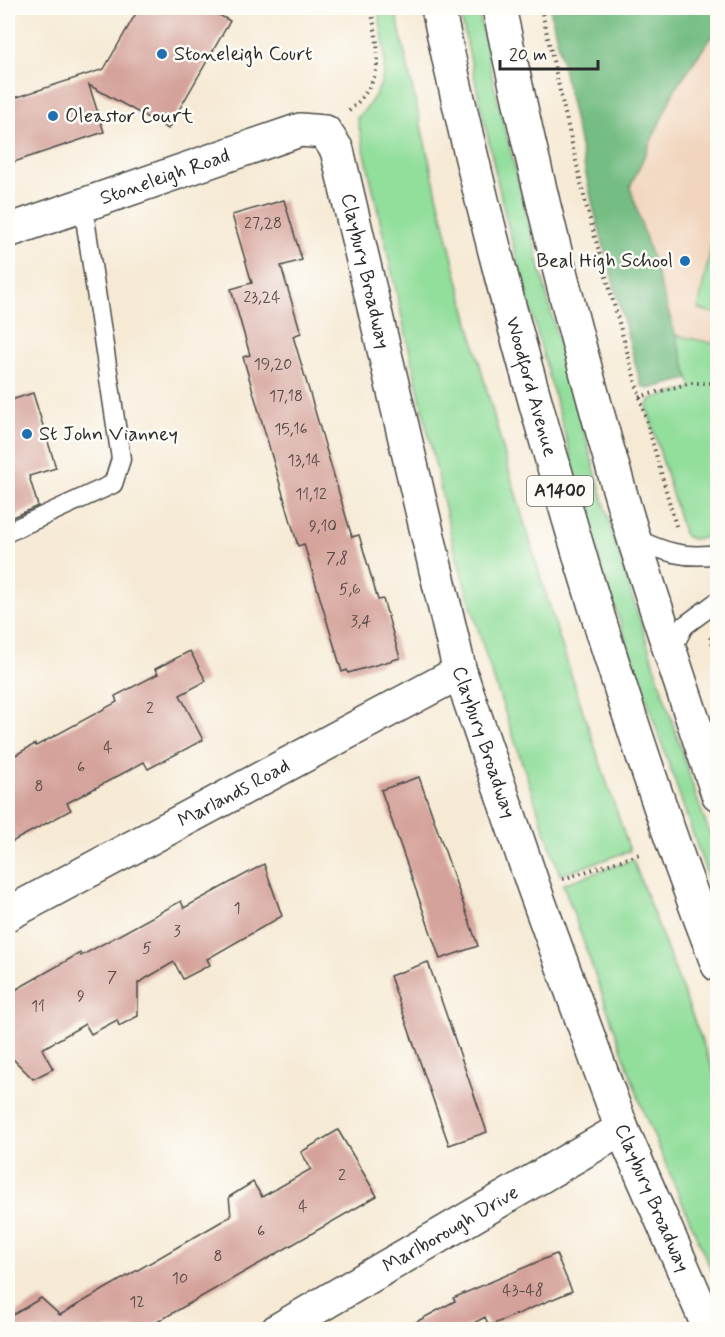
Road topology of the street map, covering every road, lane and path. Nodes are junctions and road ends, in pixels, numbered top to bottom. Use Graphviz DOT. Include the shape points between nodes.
graph roads {
  1 [pos="371,8"];
  2 [pos="438,8"];
  3 [pos="499,8"];
  4 [pos="541,8"];
  5 [pos="325,132"];
  6 [pos="83,205"];
  7 [pos="8,231"];
  8 [pos="717,383"];
  9 [pos="639,397"];
  10 [pos="8,532"];
  11 [pos="678,536"];
  12 [pos="634,538"];
  13 [pos="717,554"];
  14 [pos="717,601"];
  15 [pos="708,629"];
  16 [pos="670,652"];
  17 [pos="717,658"];
  18 [pos="460,672"];
  19 [pos="717,794"];
  20 [pos="640,855"];
  21 [pos="593,869"];
  22 [pos="8,914"];
  23 [pos="717,964"];
  24 [pos="622,1129"];
  25 [pos="278,1329"];
  26 [pos="710,1329"];
  1 -- 5 [label="path" via="378,70 368,90"];
  2 -- 23 [label="main road, Woodford Avenue / A1400" via="521,355 595,610 683,875"];
  3 -- 12 [label="main road, A1400" via="578,339"];
  4 -- 9 [label="path" via="586,206"];
  5 -- 6 [label="main road, Stoneleigh Road" via="300,130"];
  5 -- 18 [label="main road, Claybury Broadway" via="337,150"];
  6 -- 7 [label="main road, Stoneleigh Road"];
  6 -- 10 [label="lane" via="121,459 113,484"];
  8 -- 9 [label="path" via="690,383"];
  9 -- 11 [label="path"];
  12 -- 13 [label="lane" via="684,555"];
  12 -- 16 [label="main road, A1400"];
  14 -- 16 [label="lane" via="684,626"];
  15 -- 17 [label="path"];
  16 -- 19 [label="main road, A1400"];
  18 -- 22 [label="main road, Marlands Road"];
  18 -- 24 [label="main road, Claybury Broadway"];
  20 -- 21 [label="path"];
  24 -- 25 [label="main road, Marlborough Drive"];
  24 -- 26 [label="main road, Claybury Broadway"];
}
